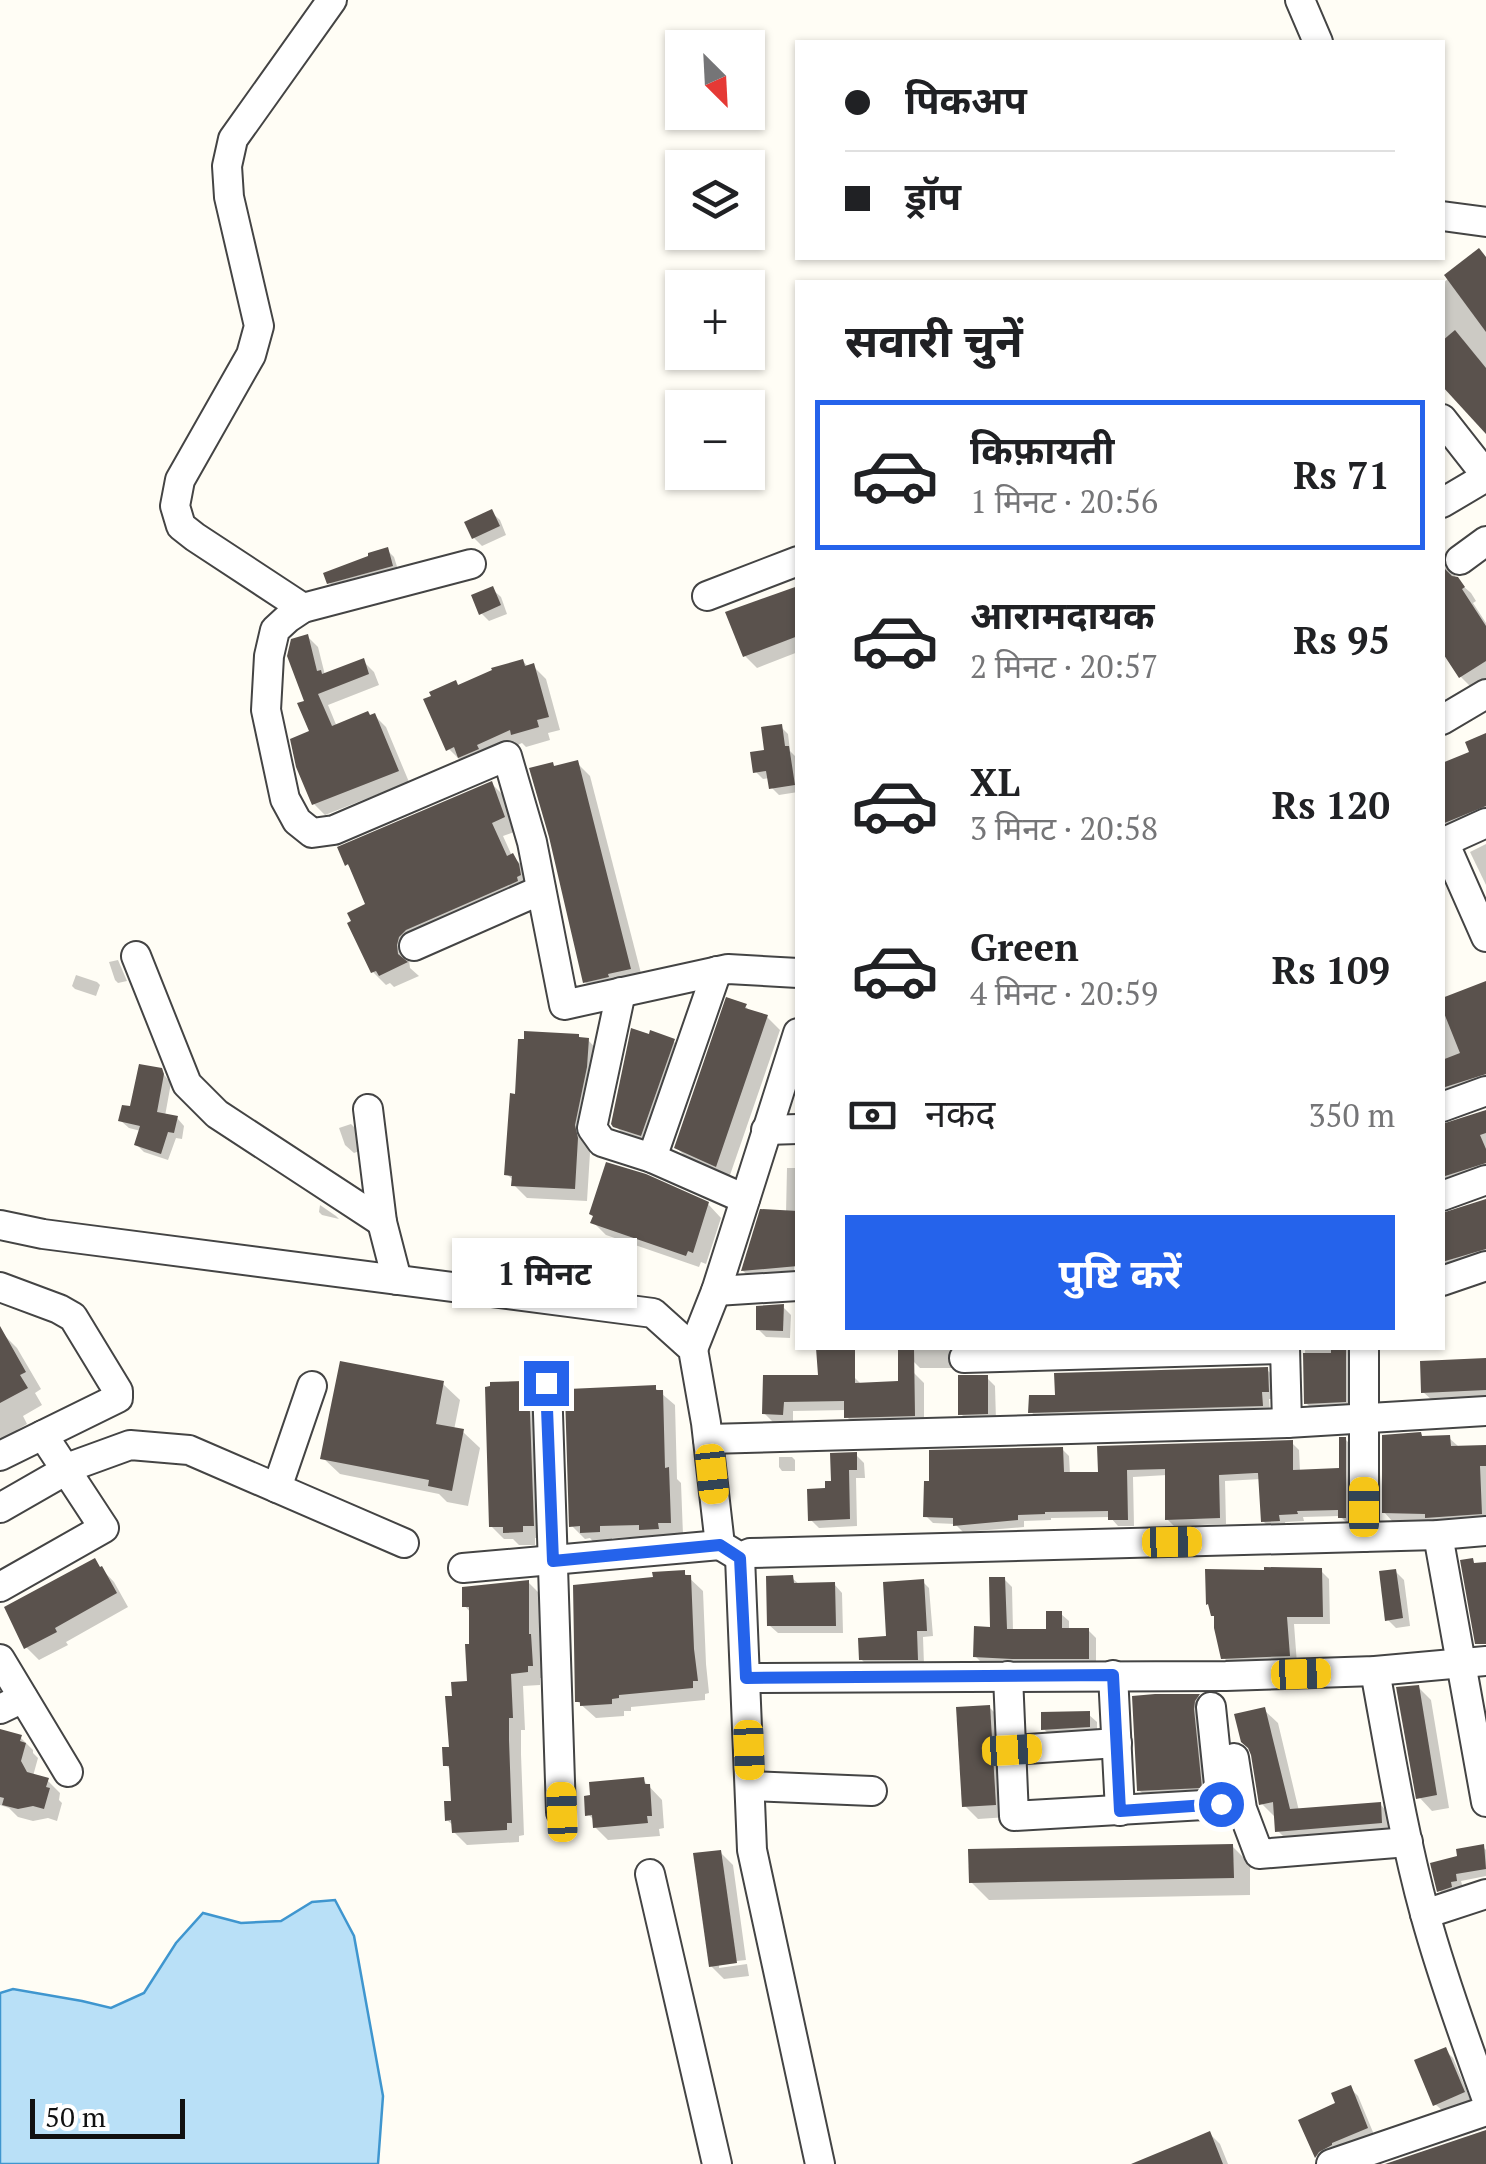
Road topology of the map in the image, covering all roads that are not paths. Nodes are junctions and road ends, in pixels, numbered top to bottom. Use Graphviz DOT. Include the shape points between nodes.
graph roads {
  1 [pos="332,0"];
  2 [pos="1300,0"];
  3 [pos="1317,40"];
  4 [pos="1445,216"];
  5 [pos="1485,223"];
  6 [pos="1445,424"];
  7 [pos="1486,476"];
  8 [pos="1445,500"];
  9 [pos="1486,541"];
  10 [pos="1460,560"];
  11 [pos="795,562"];
  12 [pos="471,564"];
  13 [pos="708,596"];
  14 [pos="302,608"];
  15 [pos="1485,697"];
  16 [pos="1445,718"];
  17 [pos="1486,823"];
  18 [pos="1445,842"];
  19 [pos="1445,847"];
  20 [pos="541,890"];
  21 [pos="1486,937"];
  22 [pos="414,946"];
  23 [pos="136,956"];
  24 [pos="717,971"];
  25 [pos="795,972"];
  26 [pos="621,992"];
  27 [pos="795,1042"];
  28 [pos="1486,1091"];
  29 [pos="1445,1106"];
  30 [pos="368,1110"];
  31 [pos="795,1129"];
  32 [pos="766,1130"];
  33 [pos="652,1158"];
  34 [pos="1486,1180"];
  35 [pos="1445,1195"];
  36 [pos="745,1198"];
  37 [pos="382,1222"];
  38 [pos="0,1225"];
  39 [pos="1486,1266"];
  40 [pos="397,1280"];
  41 [pos="1445,1280"];
  42 [pos="795,1286"];
  43 [pos="0,1287"];
  44 [pos="716,1291"];
  45 [pos="693,1349"];
  46 [pos="1221,1350"];
  47 [pos="1285,1350"];
  48 [pos="1364,1350"];
  49 [pos="964,1358"];
  50 [pos="546,1383"];
  51 [pos="312,1386"];
  52 [pos="1486,1411"];
  53 [pos="1365,1417"];
  54 [pos="1287,1423"];
  55 [pos="43,1435"];
  56 [pos="708,1439"];
  57 [pos="0,1456"];
  58 [pos="66,1470"];
  59 [pos="278,1488"];
  60 [pos="0,1508"];
  61 [pos="1486,1531"];
  62 [pos="1438,1535"];
  63 [pos="1364,1537"];
  64 [pos="404,1543"];
  65 [pos="730,1551"];
  66 [pos="553,1561"];
  67 [pos="462,1568"];
  68 [pos="0,1588"];
  69 [pos="0,1659"];
  70 [pos="1474,1662"];
  71 [pos="1375,1671"];
  72 [pos="1113,1675"];
  73 [pos="1008,1676"];
  74 [pos="746,1678"];
  75 [pos="12,1703"];
  76 [pos="1117,1744"];
  77 [pos="1012,1750"];
  78 [pos="68,1772"];
  79 [pos="750,1786"];
  80 [pos="872,1791"];
  81 [pos="1486,1802"];
  82 [pos="1120,1811"];
  83 [pos="562,1812"];
  84 [pos="1408,1842"];
  85 [pos="650,1874"];
  86 [pos="1486,1894"];
  87 [pos="1426,1914"];
  88 [pos="1486,2013"];
  89 [pos="1459,2023"];
  90 [pos="1486,2097"];
  91 [pos="1486,2112"];
  92 [pos="717,2164"];
  93 [pos="820,2164"];
  94 [pos="1330,2164"];
  1 -- 14 [label="street" via="234,139 229,197 258,326 252,355 180,480 176,506 182,526 196,538"];
  2 -- 3 [label="street"];
  4 -- 5 [label="street"];
  6 -- 7 [label="street"];
  7 -- 8 [label="street"];
  9 -- 10 [label="street"];
  11 -- 13 [label="street"];
  12 -- 14 [label="street"];
  14 -- 20 [label="street" via="275,630 266,710 285,799 297,821 312,833 334,830 507,756"];
  15 -- 16 [label="street"];
  17 -- 18 [label="street"];
  19 -- 21 [label="street"];
  20 -- 22 [label="street"];
  20 -- 26 [label="street" via="564,1005"];
  23 -- 37 [label="street" via="187,1084 217,1114"];
  24 -- 25 [label="street"];
  24 -- 26 [label="street"];
  24 -- 33 [label="street"];
  26 -- 33 [label="street" via="592,1128 602,1142"];
  27 -- 32 [label="street"];
  28 -- 29 [label="street"];
  30 -- 37 [label="street"];
  31 -- 32 [label="street"];
  32 -- 36 [label="street"];
  33 -- 36 [label="street"];
  34 -- 35 [label="street"];
  36 -- 44 [label="street"];
  37 -- 40 [label="street"];
  38 -- 40 [label="street"];
  39 -- 41 [label="street"];
  40 -- 45 [label="street" via="653,1313"];
  42 -- 44 [label="street"];
  43 -- 55 [label="street" via="73,1317 118,1390 118,1398"];
  44 -- 45 [label="street"];
  45 -- 56 [label="street"];
  46 -- 49 [label="street"];
  47 -- 54 [label="street"];
  48 -- 53 [label="street"];
  50 -- 66 [label="street"];
  51 -- 59 [label="street"];
  52 -- 53 [label="street"];
  53 -- 54 [label="street"];
  53 -- 63 [label="street"];
  54 -- 56 [label="street"];
  55 -- 57 [label="street"];
  55 -- 58 [label="street"];
  56 -- 65 [label="street"];
  58 -- 59 [label="street" via="130,1445 189,1450"];
  58 -- 60 [label="street"];
  58 -- 68 [label="street" via="104,1528"];
  59 -- 64 [label="street"];
  61 -- 62 [label="street"];
  62 -- 63 [label="street"];
  62 -- 70 [label="street"];
  63 -- 65 [label="street"];
  65 -- 66 [label="street"];
  65 -- 74 [label="street"];
  66 -- 67 [label="street"];
  66 -- 83 [label="street"];
  69 -- 75 [label="street"];
  70 -- 71 [label="street"];
  70 -- 81 [label="street"];
  71 -- 72 [label="street"];
  71 -- 84 [label="street"];
  72 -- 73 [label="street"];
  72 -- 76 [label="street"];
  73 -- 74 [label="street"];
  73 -- 77 [label="street"];
  74 -- 79 [label="street"];
  75 -- 78 [label="street"];
  76 -- 77 [label="street"];
  76 -- 82 [label="street"];
  77 -- 82 [label="street" via="1014,1816"];
  79 -- 80 [label="street"];
  79 -- 93 [label="street" via="752,1850"];
  82 -- 84 [label="street" via="1221,1804 1218,1704 1259,1854"];
  84 -- 87 [label="street"];
  85 -- 92 [label="street"];
  86 -- 87 [label="street"];
  87 -- 89 [label="street"];
  88 -- 89 [label="street"];
  89 -- 90 [label="street"];
  91 -- 94 [label="street"];
}
